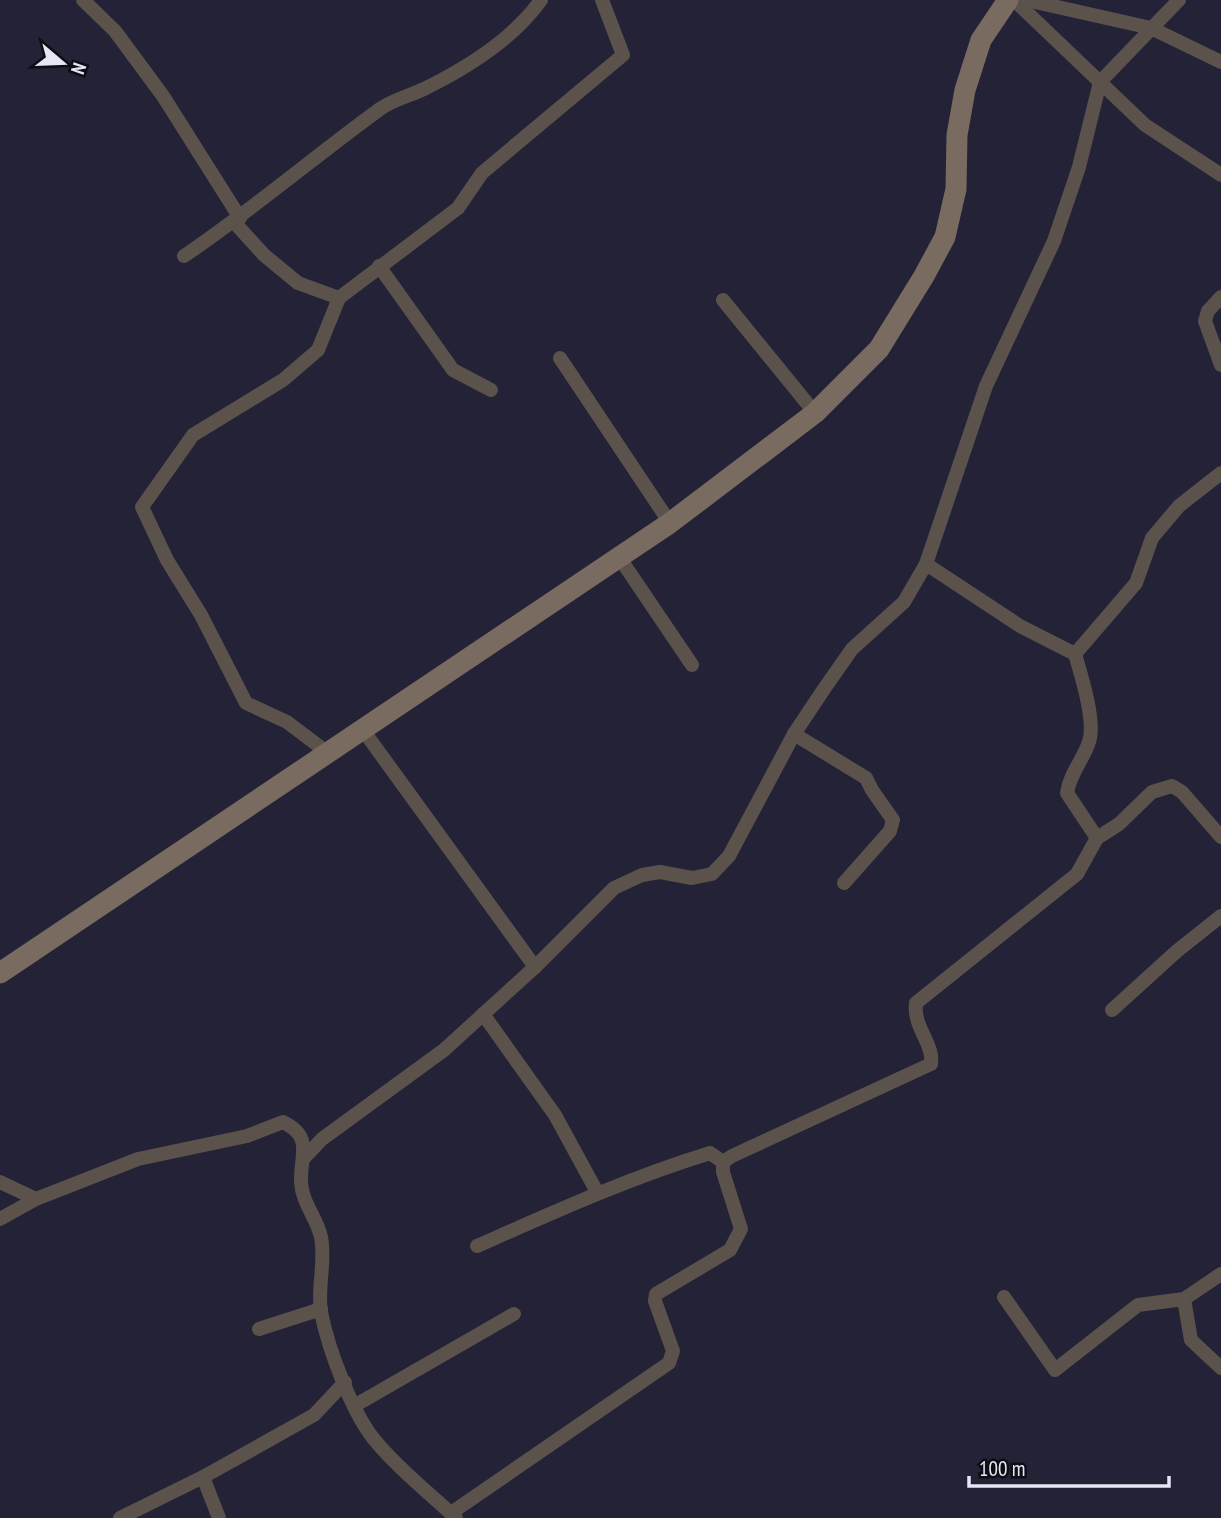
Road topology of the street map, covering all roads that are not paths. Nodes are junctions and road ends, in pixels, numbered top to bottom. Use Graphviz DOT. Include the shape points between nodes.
graph roads {
  1 [pos="83,0"];
  2 [pos="541,0"];
  3 [pos="602,0"];
  4 [pos="1008,0"];
  5 [pos="1014,0"];
  6 [pos="1026,0"];
  7 [pos="1179,0"];
  8 [pos="1151,28"];
  9 [pos="1221,62"];
  10 [pos="1100,82"];
  11 [pos="1221,174"];
  12 [pos="237,220"];
  13 [pos="184,256"];
  14 [pos="379,266"];
  15 [pos="1221,297"];
  16 [pos="339,298"];
  17 [pos="723,300"];
  18 [pos="561,358"];
  19 [pos="1221,365"];
  20 [pos="491,390"];
  21 [pos="815,413"];
  22 [pos="1220,476"];
  23 [pos="670,523"];
  24 [pos="619,558"];
  25 [pos="926,564"];
  26 [pos="1075,654"];
  27 [pos="692,665"];
  28 [pos="363,730"];
  29 [pos="794,734"];
  30 [pos="328,753"];
  31 [pos="1221,837"];
  32 [pos="1097,838"];
  33 [pos="844,883"];
  34 [pos="1221,916"];
  35 [pos="535,967"];
  36 [pos="0,973"];
  37 [pos="1112,1010"];
  38 [pos="483,1014"];
  39 [pos="304,1158"];
  40 [pos="723,1162"];
  41 [pos="0,1182"];
  42 [pos="597,1192"];
  43 [pos="36,1199"];
  44 [pos="0,1219"];
  45 [pos="477,1246"];
  46 [pos="1221,1274"];
  47 [pos="1004,1297"];
  48 [pos="1184,1299"];
  49 [pos="321,1309"];
  50 [pos="514,1314"];
  51 [pos="259,1329"];
  52 [pos="1221,1368"];
  53 [pos="345,1382"];
  54 [pos="354,1406"];
  55 [pos="203,1477"];
  56 [pos="453,1516"];
  57 [pos="120,1518"];
  58 [pos="219,1518"];
  1 -- 12 [label="street" via="115,31 163,96"];
  2 -- 12 [label="street" via="475,62 383,107"];
  3 -- 14 [label="street" via="623,55 482,173 458,208"];
  4 -- 21 [label="street" via="981,40 965,90 957,135 956,189 945,237 879,349"];
  5 -- 10 [label="street"];
  6 -- 8 [label="street"];
  7 -- 8 [label="street"];
  8 -- 9 [label="street"];
  8 -- 10 [label="street"];
  10 -- 11 [label="street" via="1145,125"];
  10 -- 25 [label="street" via="1054,241 986,386"];
  12 -- 13 [label="street"];
  12 -- 16 [label="street" via="264,255 298,283"];
  14 -- 16 [label="street"];
  14 -- 20 [label="street" via="453,370"];
  15 -- 19 [label="street" via="1205,321"];
  16 -- 30 [label="street" via="318,351 283,380 193,435 142,507 246,703 287,722"];
  17 -- 21 [label="street"];
  18 -- 23 [label="street"];
  21 -- 23 [label="street"];
  22 -- 26 [label="street" via="1179,506 1152,538 1136,583"];
  23 -- 24 [label="street"];
  24 -- 27 [label="street"];
  24 -- 28 [label="street"];
  25 -- 26 [label="street" via="1020,626"];
  25 -- 29 [label="street" via="904,602 852,649"];
  26 -- 32 [label="street" via="1090,718 1090,740 1066,793"];
  28 -- 30 [label="street"];
  28 -- 35 [label="street"];
  29 -- 33 [label="street" via="866,778 893,820 890,831"];
  29 -- 35 [label="street" via="729,856 712,874 692,878 660,872 614,888"];
  30 -- 36 [label="street"];
  31 -- 32 [label="street" via="1172,786 1152,792"];
  32 -- 40 [label="street" via="1077,874 916,1003 914,1016 932,1055 931,1064"];
  34 -- 37 [label="street"];
  35 -- 38 [label="street"];
  38 -- 39 [label="street" via="444,1050 322,1139"];
  38 -- 42 [label="street" via="555,1115"];
  39 -- 43 [label="street" via="303,1143 294,1127 283,1122 247,1136 138,1159"];
  39 -- 49 [label="street" via="305,1205 320,1235"];
  40 -- 42 [label="street" via="709,1153"];
  40 -- 56 [label="street" via="741,1229 730,1250 656,1294 673,1351 668,1363"];
  41 -- 43 [label="street"];
  42 -- 45 [label="street"];
  43 -- 44 [label="street"];
  46 -- 48 [label="street"];
  47 -- 48 [label="street" via="1055,1370 1138,1305"];
  48 -- 52 [label="street" via="1191,1339"];
  49 -- 51 [label="street"];
  49 -- 53 [label="street"];
  50 -- 54 [label="street"];
  53 -- 54 [label="street"];
  53 -- 55 [label="street" via="314,1415"];
  54 -- 56 [label="street" via="376,1443"];
  55 -- 57 [label="street"];
  55 -- 58 [label="street"];
}
